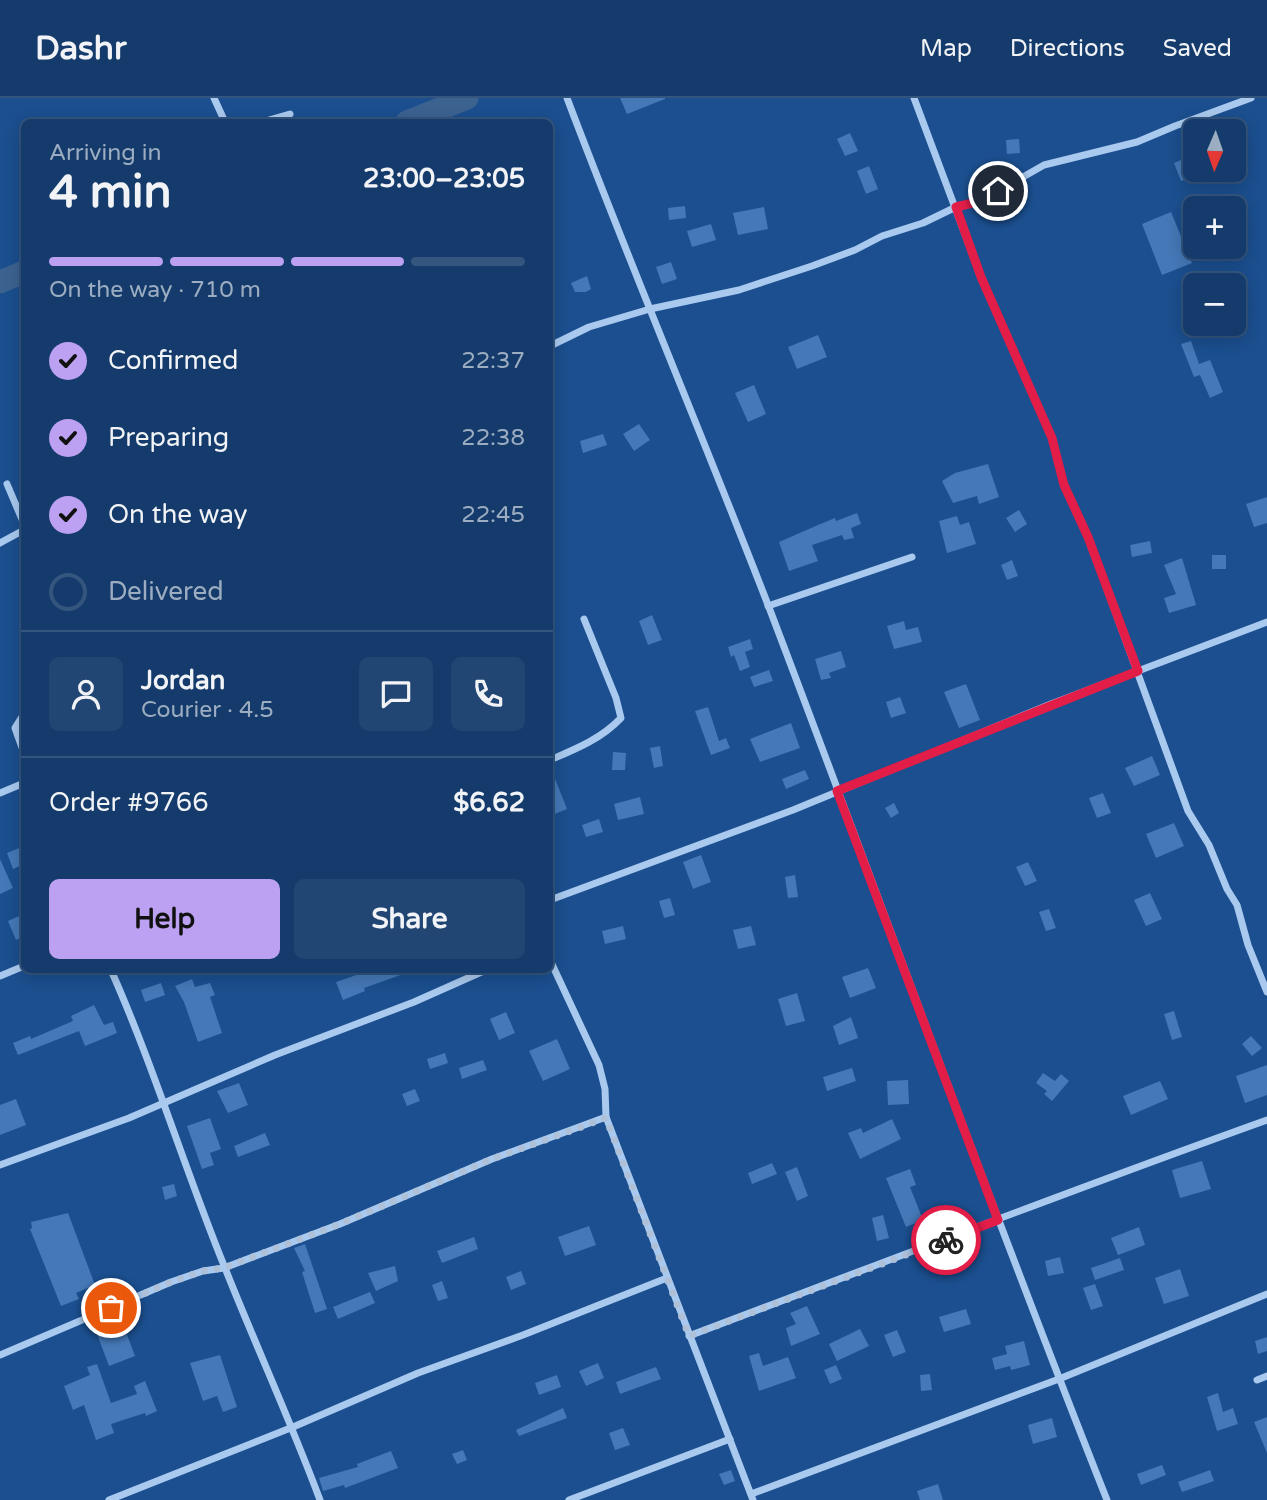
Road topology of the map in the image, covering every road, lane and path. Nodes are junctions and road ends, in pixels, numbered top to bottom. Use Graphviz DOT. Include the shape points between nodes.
graph roads {
  1 [pos="214,98"];
  2 [pos="567,98"];
  3 [pos="914,98"];
  4 [pos="1251,98"];
  5 [pos="290,114"];
  6 [pos="224,119"];
  7 [pos="272,119"];
  8 [pos="956,207"];
  9 [pos="650,309"];
  10 [pos="553,345"];
  11 [pos="7,484"];
  12 [pos="21,518"];
  13 [pos="21,532"];
  14 [pos="0,543"];
  15 [pos="912,556"];
  16 [pos="768,606"];
  17 [pos="584,619"];
  18 [pos="1267,622"];
  19 [pos="1138,671"];
  20 [pos="21,719"];
  21 [pos="21,745"];
  22 [pos="553,759"];
  23 [pos="21,784"];
  24 [pos="837,791"];
  25 [pos="0,793"];
  26 [pos="553,899"];
  27 [pos="553,966"];
  28 [pos="21,967"];
  29 [pos="112,973"];
  30 [pos="479,973"];
  31 [pos="0,976"];
  32 [pos="1267,992"];
  33 [pos="163,1102"];
  34 [pos="606,1118"];
  35 [pos="1267,1120"];
  36 [pos="0,1165"];
  37 [pos="998,1220"];
  38 [pos="224,1268"];
  39 [pos="667,1278"];
  40 [pos="1267,1294"];
  41 [pos="689,1336"];
  42 [pos="0,1355"];
  43 [pos="1267,1376"];
  44 [pos="1059,1379"];
  45 [pos="1257,1380"];
  46 [pos="293,1427"];
  47 [pos="730,1439"];
  48 [pos="752,1497"];
  49 [pos="109,1500"];
  50 [pos="320,1500"];
  51 [pos="569,1500"];
  52 [pos="1107,1500"];
  1 -- 6 [label="street"];
  2 -- 9 [label="street"];
  3 -- 8 [label="street"];
  4 -- 8 [label="street" via="1137,142 1044,165 981,201"];
  5 -- 7 [label="street"];
  8 -- 9 [label="street" via="855,250 739,290"];
  8 -- 19 [label="street" via="981,277 1052,438 1064,485"];
  9 -- 10 [label="street" via="589,327"];
  9 -- 16 [label="street"];
  11 -- 12 [label="street"];
  13 -- 14 [label="street"];
  15 -- 16 [label="street"];
  16 -- 24 [label="street"];
  17 -- 22 [label="street" via="621,718 584,745"];
  18 -- 19 [label="street"];
  19 -- 24 [label="street"];
  19 -- 32 [label="street" via="1188,811 1237,905"];
  20 -- 21 [label="street" via="15,728"];
  23 -- 25 [label="street"];
  24 -- 26 [label="street"];
  24 -- 37 [label="street"];
  27 -- 34 [label="street" via="599,1065"];
  28 -- 31 [label="street"];
  29 -- 33 [label="street"];
  30 -- 33 [label="street"];
  33 -- 36 [label="street"];
  33 -- 38 [label="street"];
  34 -- 38 [label="street" via="492,1159"];
  34 -- 39 [label="street"];
  35 -- 37 [label="street"];
  37 -- 41 [label="street"];
  37 -- 44 [label="street"];
  38 -- 42 [label="street" via="171,1282"];
  38 -- 46 [label="street"];
  39 -- 41 [label="street"];
  39 -- 46 [label="street" via="418,1373"];
  40 -- 44 [label="street"];
  41 -- 47 [label="street"];
  43 -- 45 [label="street"];
  44 -- 48 [label="street"];
  44 -- 52 [label="street"];
  46 -- 49 [label="street"];
  46 -- 50 [label="street"];
  47 -- 48 [label="street"];
  47 -- 51 [label="street"];
}
